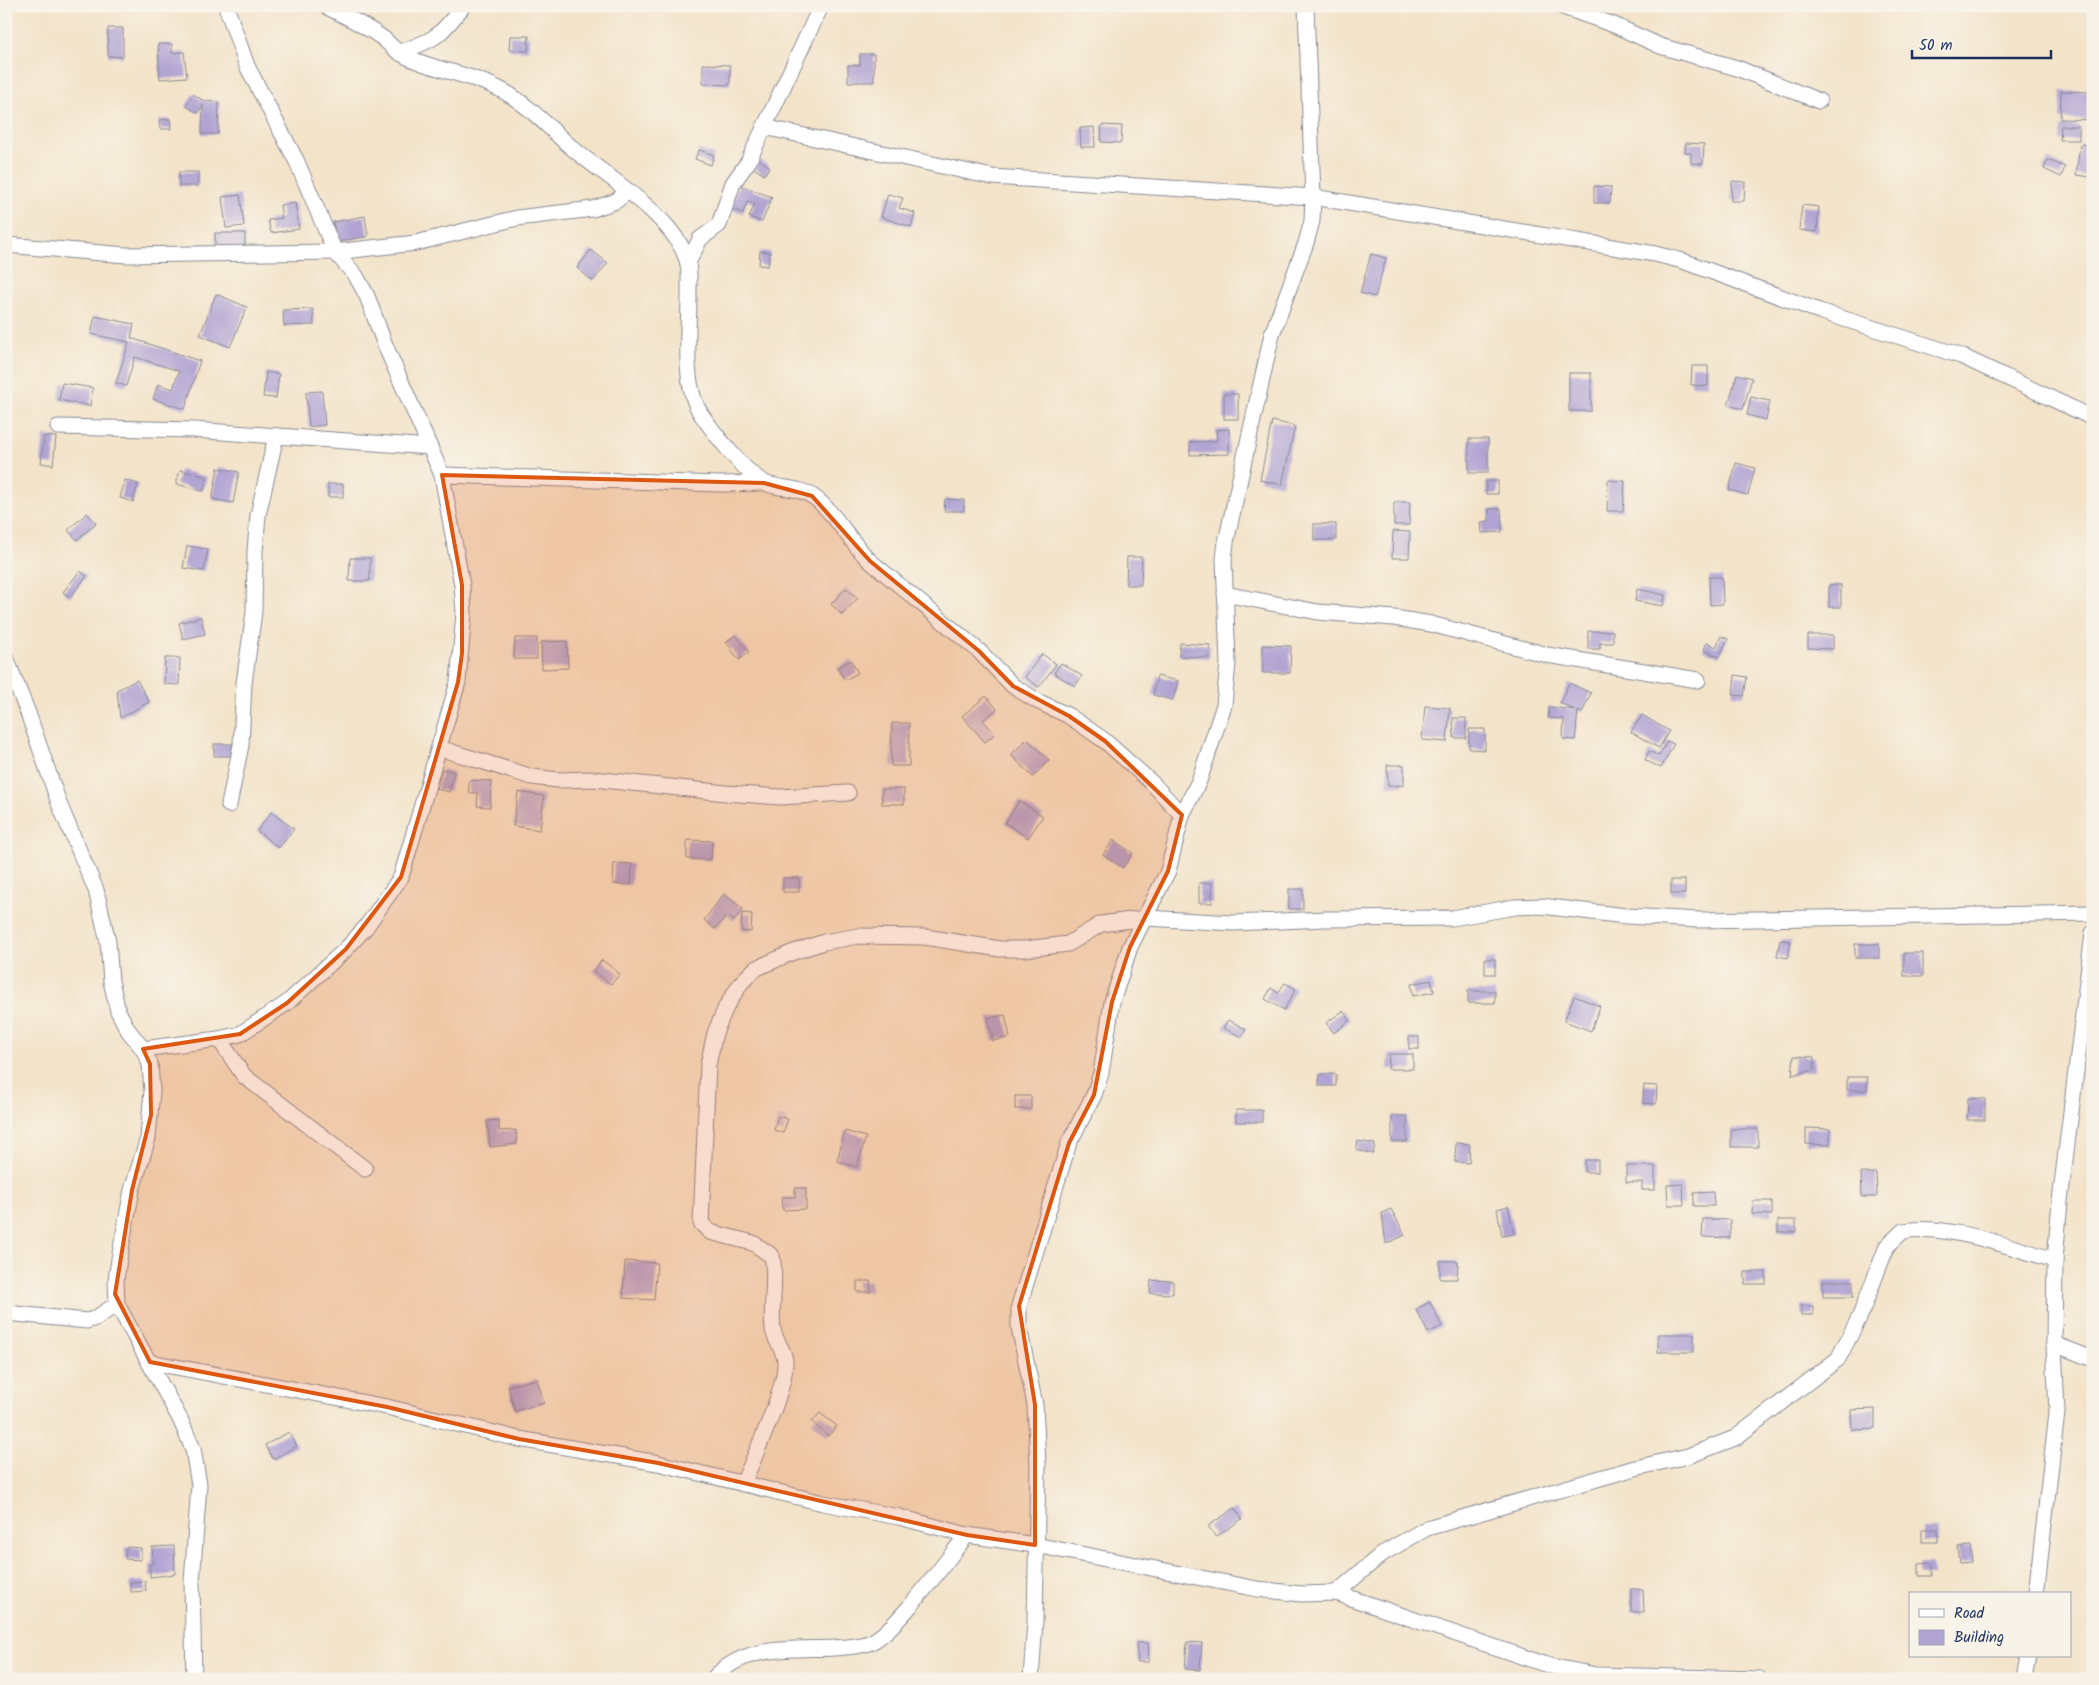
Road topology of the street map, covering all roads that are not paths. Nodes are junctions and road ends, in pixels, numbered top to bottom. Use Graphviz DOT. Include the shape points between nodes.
graph roads {
  1 [pos="226,6"];
  2 [pos="325,6"];
  3 [pos="463,6"];
  4 [pos="821,6"];
  5 [pos="1306,6"];
  6 [pos="1560,6"];
  7 [pos="400,52"];
  8 [pos="1819,101"];
  9 [pos="764,128"];
  10 [pos="627,192"];
  11 [pos="1313,196"];
  12 [pos="6,246"];
  13 [pos="335,252"];
  14 [pos="688,262"];
  15 [pos="2093,418"];
  16 [pos="58,427"];
  17 [pos="276,436"];
  18 [pos="430,447"];
  19 [pos="442,475"];
  20 [pos="764,483"];
  21 [pos="1225,594"];
  22 [pos="6,658"];
  23 [pos="1698,680"];
  24 [pos="439,748"];
  25 [pos="848,793"];
  26 [pos="229,805"];
  27 [pos="1182,815"];
  28 [pos="2093,913"];
  29 [pos="1146,918"];
  30 [pos="2093,933"];
  31 [pos="219,1039"];
  32 [pos="143,1049"];
  33 [pos="365,1169"];
  34 [pos="2056,1260"];
  35 [pos="117,1304"];
  36 [pos="6,1313"];
  37 [pos="2054,1344"];
  38 [pos="2093,1359"];
  39 [pos="150,1362"];
  40 [pos="743,1484"];
  41 [pos="967,1535"];
  42 [pos="1035,1545"];
  43 [pos="1336,1592"];
  44 [pos="2036,1592"];
  45 [pos="2028,1658"];
  46 [pos="194,1679"];
  47 [pos="714,1679"];
  48 [pos="1031,1679"];
  49 [pos="1759,1679"];
  50 [pos="2024,1679"];
  1 -- 13 [label="street" via="247,66 297,162"];
  2 -- 7 [label="street" via="347,16"];
  3 -- 7 [label="street" via="432,41"];
  4 -- 9 [label="street"];
  5 -- 11 [label="street"];
  6 -- 8 [label="street" via="1660,46 1737,68"];
  7 -- 10 [label="street" via="502,90 522,103"];
  9 -- 11 [label="street" via="992,177"];
  9 -- 14 [label="street" via="748,162 733,183 719,225 700,239"];
  10 -- 13 [label="street" via="593,209 517,218 416,243"];
  10 -- 14 [label="street" via="654,213 674,235"];
  11 -- 15 [label="street" via="1613,245 1683,261 1819,311 1961,356"];
  11 -- 21 [label="street" via="1312,221 1306,243 1272,334 1226,542"];
  12 -- 13 [label="street" via="126,255"];
  13 -- 18 [label="street" via="356,276 367,296"];
  14 -- 20 [label="street" via="688,365 693,394 702,416 744,466"];
  16 -- 17 [label="street" via="194,430"];
  17 -- 18 [label="street"];
  17 -- 26 [label="street" via="258,514 254,612 244,683 241,745"];
  18 -- 19 [label="street"];
  19 -- 20 [label="street"];
  19 -- 24 [label="street" via="464,613 458,682"];
  20 -- 27 [label="street" via="792,487 824,505 864,556 979,651 1013,686 1069,716 1105,741"];
  21 -- 23 [label="street" via="1318,612 1431,624 1547,655"];
  21 -- 27 [label="street" via="1228,663 1224,705 1199,781"];
  22 -- 32 [label="street" via="60,806 96,890 107,933 111,981 118,1011"];
  24 -- 25 [label="street" via="532,777 558,780 594,778 780,797"];
  24 -- 31 [label="street" via="401,877 366,927 287,1003 240,1034"];
  27 -- 29 [label="street" via="1168,871"];
  28 -- 29 [label="street" via="1699,920 1634,917 1541,906 1514,907 1452,918 1257,923"];
  29 -- 40 [label="street" via="1101,924 1068,944 1050,948 1000,948 925,937 858,936 791,952 755,969 741,983 715,1033 708,1066 701,1223 710,1232 753,1243 772,1256 775,1271 773,1330 785,1364 780,1390"];
  29 -- 42 [label="street" via="1130,947 1112,1002 1101,1073 1094,1095 1069,1143 1019,1306 1035,1405 1038,1464"];
  30 -- 34 [label="street" via="2060,1201"];
  31 -- 32 [label="street"];
  31 -- 33 [label="street" via="244,1076"];
  32 -- 35 [label="street" via="150,1064 151,1115 119,1259 115,1287"];
  34 -- 37 [label="street"];
  34 -- 43 [label="street" via="1935,1230 1903,1231 1887,1246 1860,1316 1838,1359 1736,1438 1688,1456 1634,1468 1428,1528 1382,1554"];
  35 -- 36 [label="street" via="88,1320"];
  35 -- 39 [label="street"];
  37 -- 38 [label="street"];
  37 -- 44 [label="street" via="2057,1413"];
  39 -- 40 [label="street" via="387,1407 519,1439 658,1463"];
  39 -- 46 [label="street" via="193,1450 199,1485 192,1582"];
  40 -- 41 [label="street"];
  41 -- 42 [label="street"];
  41 -- 47 [label="street" via="890,1629 872,1642 758,1652 724,1666"];
  42 -- 43 [label="street" via="1257,1589 1301,1594"];
  42 -- 48 [label="street"];
  43 -- 49 [label="street" via="1550,1666 1596,1675"];
  45 -- 50 [label="street"];
}
